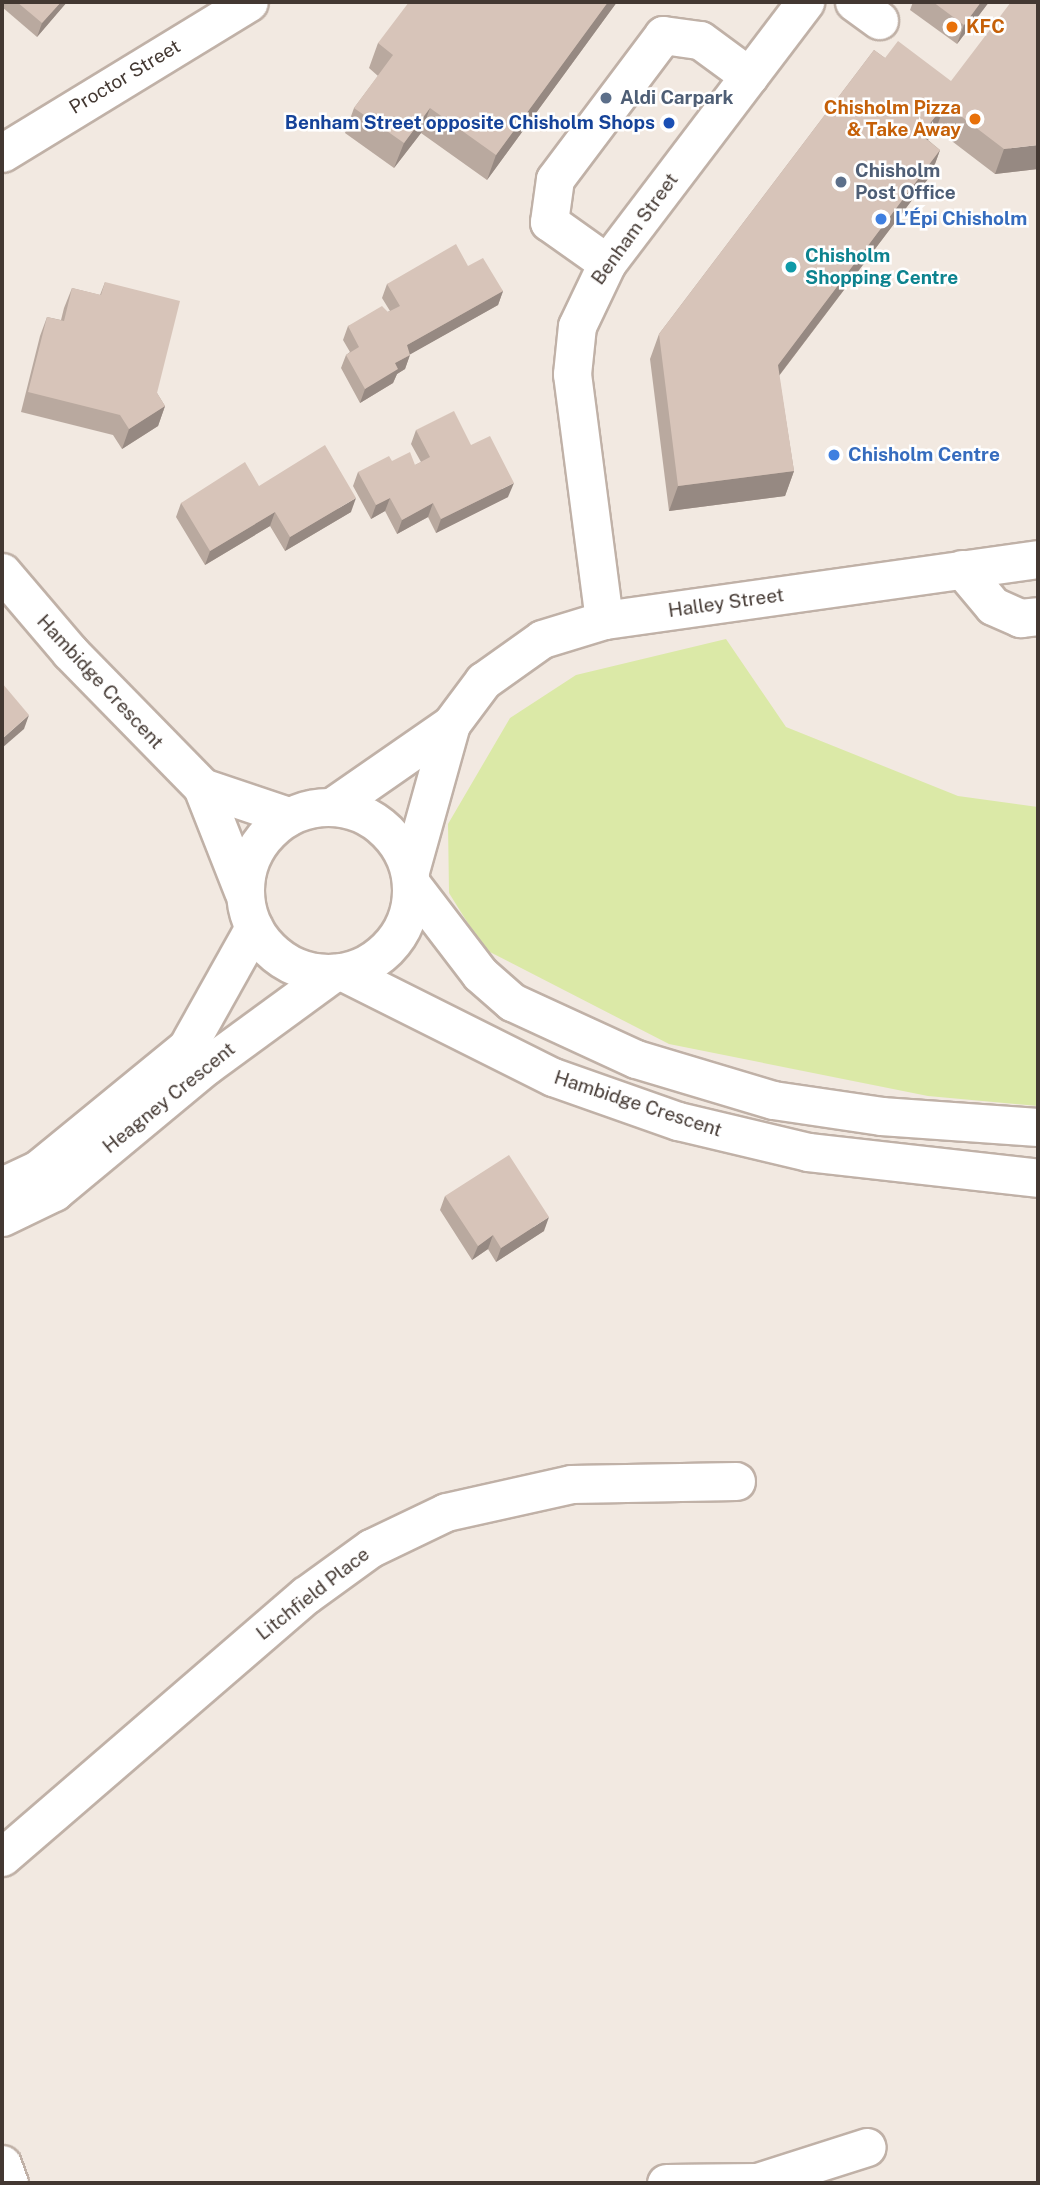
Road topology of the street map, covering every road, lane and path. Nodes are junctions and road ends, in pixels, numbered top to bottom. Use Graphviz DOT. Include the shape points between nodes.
graph roads {
  1 [pos="805,2"];
  2 [pos="233,6"];
  3 [pos="749,76"];
  4 [pos="2,153"];
  5 [pos="607,263"];
  6 [pos="1038,559"];
  7 [pos="962,569"];
  8 [pos="2,572"];
  9 [pos="1038,616"];
  10 [pos="604,620"];
  11 [pos="451,724"];
  12 [pos="194,780"];
  13 [pos="333,806"];
  14 [pos="288,816"];
  15 [pos="411,878"];
  16 [pos="243,891"];
  17 [pos="254,927"];
  18 [pos="338,972"];
  19 [pos="137,1106"];
  20 [pos="1038,1128"];
  21 [pos="1038,1178"];
  22 [pos="2,1186"];
  23 [pos="2,1217"];
  24 [pos="736,1482"];
  25 [pos="2,1857"];
  26 [pos="867,2147"];
  27 [pos="2,2164"];
  28 [pos="9,2183"];
  29 [pos="666,2183"];
  1 -- 3 [label="street, Benham Street"];
  2 -- 4 [label="street, Proctor Street"];
  3 -- 5 [label="street, Benham Street"];
  3 -- 5 [label="street" via="700,40 663,34 555,179 549,222"];
  5 -- 10 [label="street, Benham Street" via="577,326 572,374"];
  6 -- 7 [label="street, Halley Street"];
  7 -- 9 [label="street" via="993,606 1020,618"];
  7 -- 10 [label="street, Halley Street"];
  8 -- 12 [label="street, Hambidge Crescent" via="139,726"];
  10 -- 11 [label="street, Halley Street" via="542,639 483,681"];
  11 -- 13 [label="street, Halley Street"];
  11 -- 15 [label="street, Halley Street"];
  12 -- 14 [label="street, Hambidge Crescent"];
  12 -- 16 [label="street, Hambidge Crescent"];
  13 -- 14 [label="street"];
  13 -- 15 [label="street" via="368,816 395,839"];
  14 -- 16 [label="street" via="264,837"];
  15 -- 18 [label="street" via="408,915 393,942 371,962"];
  15 -- 20 [label="street" via="480,974 512,1002 636,1059 773,1100 881,1116"];
  16 -- 17 [label="street"];
  17 -- 18 [label="street" via="273,953 301,969"];
  17 -- 19 [label="street, Heagney Crescent" via="187,1047"];
  18 -- 19 [label="street, Heagney Crescent"];
  18 -- 21 [label="street, Hambidge Crescent" via="553,1077 678,1121 808,1152"];
  19 -- 22 [label="street, Heagney Crescent" via="38,1169"];
  19 -- 23 [label="street, Heagney Crescent" via="54,1192"];
  24 -- 25 [label="street, Litchfield Place" via="571,1483 486,1499 446,1512 372,1548 306,1595"];
  26 -- 29 [label="street" via="757,2182"];
  27 -- 28 [label="street"];
}
